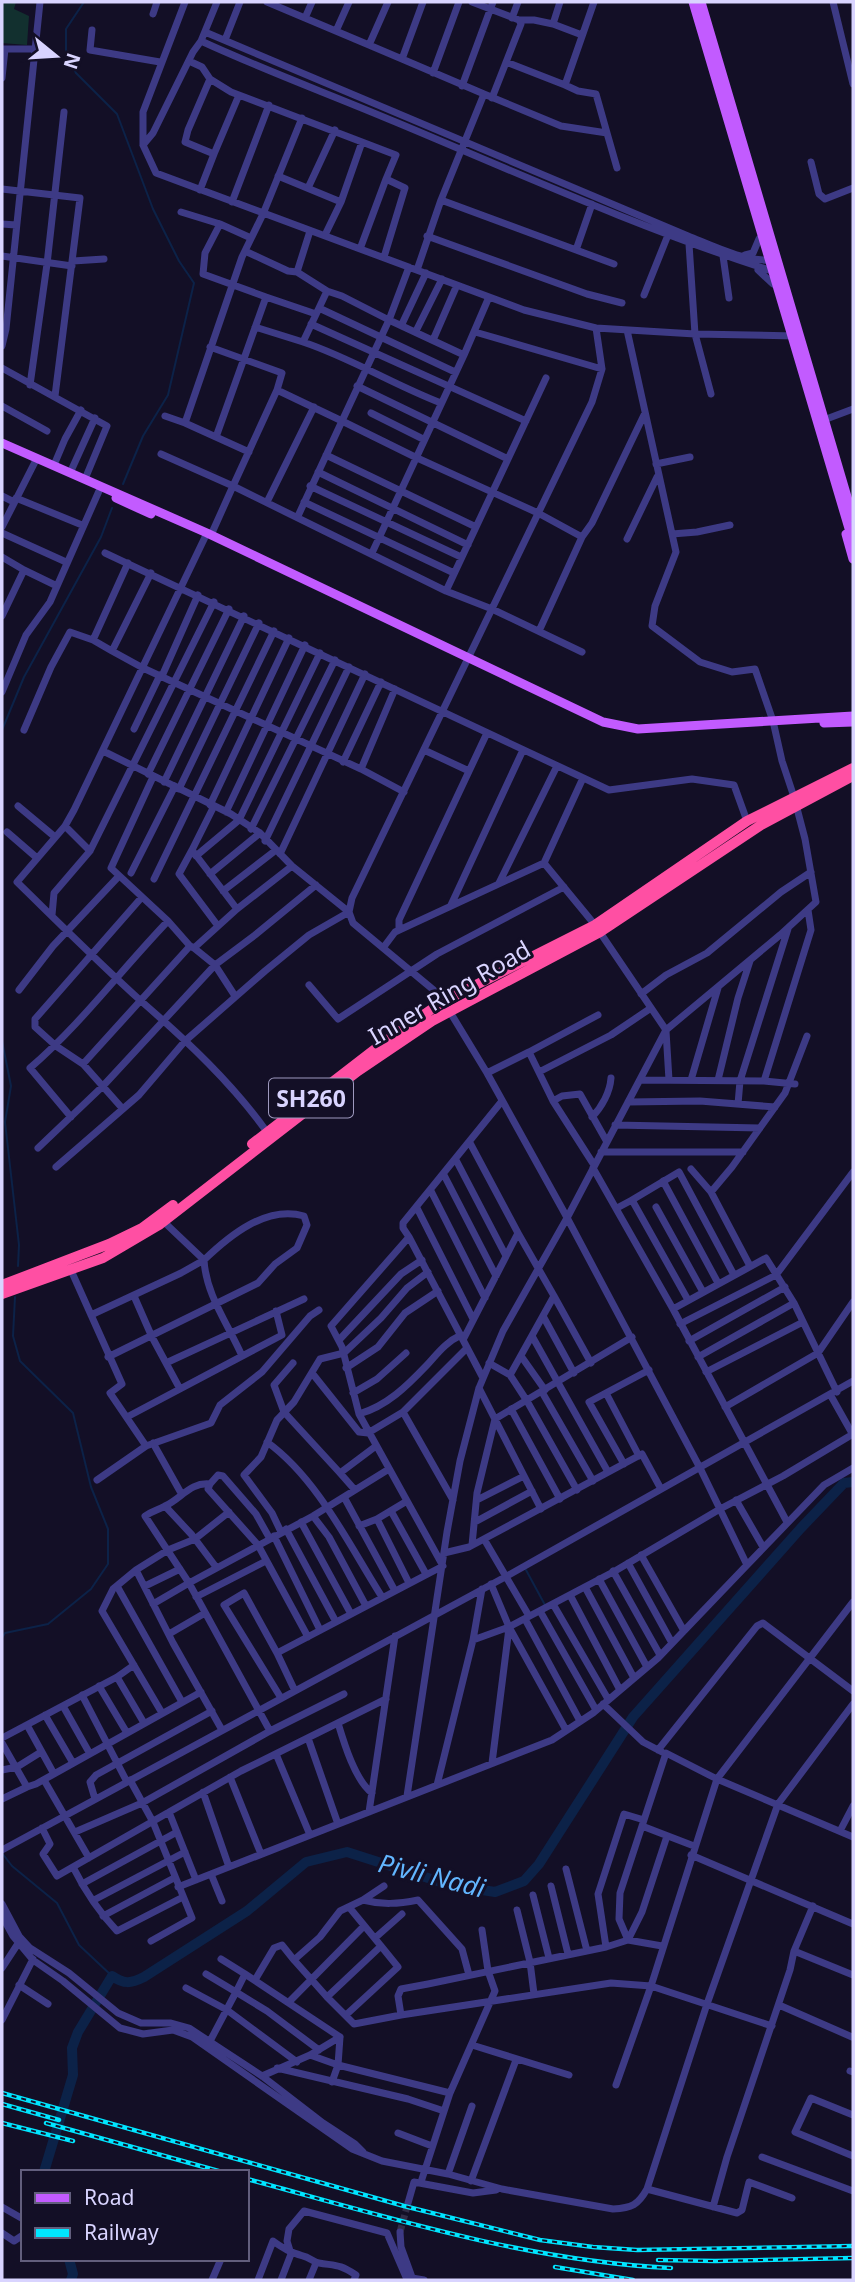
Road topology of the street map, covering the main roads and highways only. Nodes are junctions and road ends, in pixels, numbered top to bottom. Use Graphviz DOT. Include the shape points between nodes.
graph roads {
  1 [pos="691,2"];
  2 [pos="702,2"];
  3 [pos="2,445"];
  4 [pos="36,460"];
  5 [pos="120,497"];
  6 [pos="853,505"];
  7 [pos="853,517"];
  8 [pos="853,542"];
  9 [pos="853,559"];
  10 [pos="853,716"];
  11 [pos="853,722"];
  12 [pos="773,723"];
  13 [pos="853,768"];
  14 [pos="853,776"];
  15 [pos="795,801"];
  16 [pos="597,929"];
  17 [pos="32,1278"];
  18 [pos="2,1285"];
  19 [pos="2,1294"];
  1 -- 8 [label="main road, bridge"];
  1 -- 9 [label="main road"];
  2 -- 6 [label="main road"];
  2 -- 7 [label="main road, bridge"];
  3 -- 4 [label="main road"];
  4 -- 5 [label="main road"];
  4 -- 5 [label="main road"];
  5 -- 12 [label="main road" via="603,722 638,729"];
  10 -- 12 [label="main road"];
  11 -- 12 [label="main road"];
  13 -- 15 [label="highway, Inner Ring Road"];
  14 -- 15 [label="highway, Inner Ring Road"];
  15 -- 16 [label="highway, Inner Ring Road"];
  15 -- 16 [label="highway, Inner Ring Road / SH260" via="747,821"];
  16 -- 17 [label="highway, Inner Ring Road / SH260" via="442,1002 142,1228"];
  16 -- 17 [label="highway, Inner Ring Road" via="432,1021 358,1071 163,1222 103,1258"];
  17 -- 18 [label="highway, SH260"];
  17 -- 19 [label="highway, Inner Ring Road"];
}
